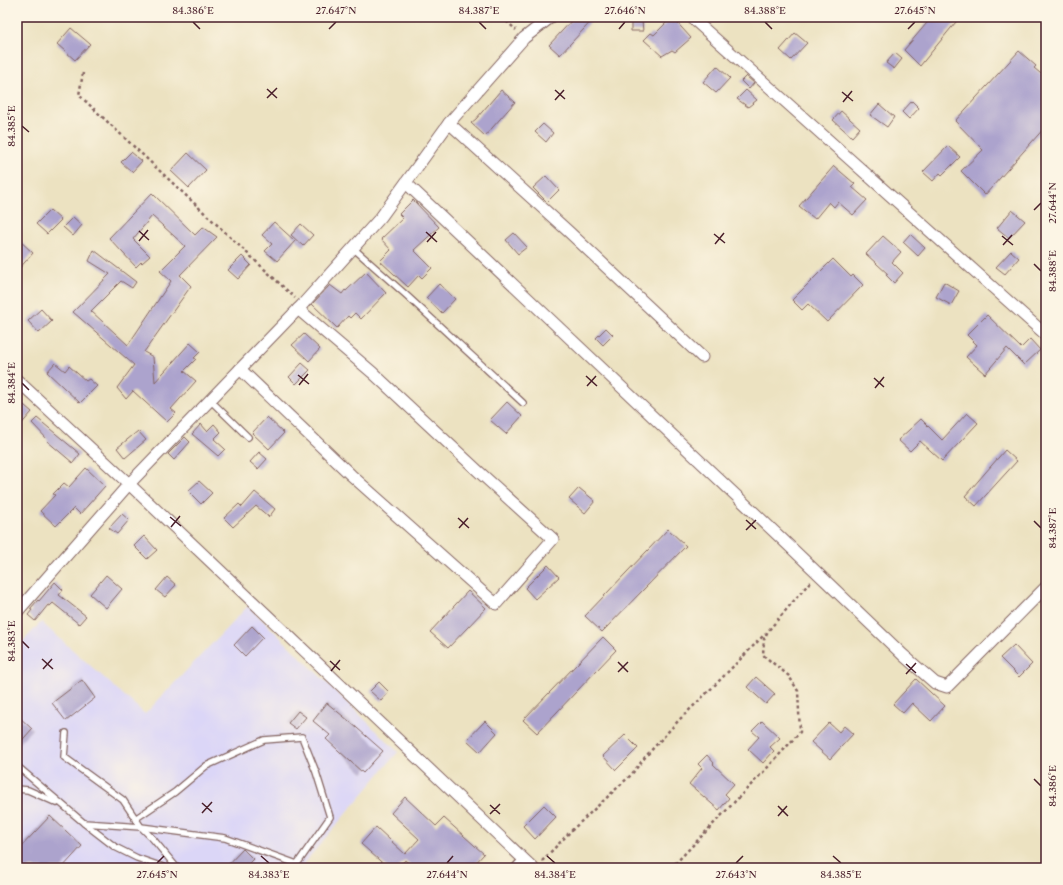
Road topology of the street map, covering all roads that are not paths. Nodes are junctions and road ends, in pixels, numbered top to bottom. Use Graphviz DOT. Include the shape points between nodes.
graph roads {
  1 [pos="552,17"];
  2 [pos="691,17"];
  3 [pos="449,123"];
  4 [pos="406,183"];
  5 [pos="353,248"];
  6 [pos="300,307"];
  7 [pos="1046,335"];
  8 [pos="702,357"];
  9 [pos="240,369"];
  10 [pos="17,380"];
  11 [pos="210,400"];
  12 [pos="523,403"];
  13 [pos="248,437"];
  14 [pos="129,484"];
  15 [pos="1046,588"];
  16 [pos="17,612"];
  17 [pos="66,733"];
  18 [pos="17,766"];
  19 [pos="17,789"];
  20 [pos="63,805"];
  21 [pos="135,819"];
  22 [pos="84,823"];
  23 [pos="140,827"];
  24 [pos="523,858"];
  25 [pos="537,865"];
  26 [pos="295,866"];
  27 [pos="166,868"];
  28 [pos="177,868"];
  29 [pos="514,868"];
  1 -- 3 [label="street" via="524,38"];
  2 -- 7 [label="street"];
  3 -- 4 [label="street"];
  3 -- 8 [label="street"];
  4 -- 5 [label="street" via="381,217"];
  4 -- 15 [label="street" via="935,683 947,686"];
  5 -- 6 [label="street"];
  5 -- 12 [label="lane"];
  6 -- 9 [label="street"];
  6 -- 9 [label="street" via="553,539 496,604 350,475"];
  9 -- 11 [label="street"];
  10 -- 14 [label="street"];
  11 -- 13 [label="lane"];
  11 -- 14 [label="street"];
  14 -- 16 [label="street"];
  14 -- 24 [label="street"];
  17 -- 21 [label="lane" via="64,757 123,800"];
  18 -- 20 [label="lane"];
  19 -- 20 [label="lane" via="28,790"];
  20 -- 22 [label="lane"];
  21 -- 23 [label="lane"];
  21 -- 26 [label="lane" via="206,766 264,740 302,737 330,817"];
  22 -- 23 [label="lane"];
  22 -- 27 [label="lane" via="115,847"];
  23 -- 26 [label="lane" via="225,838"];
  23 -- 28 [label="lane"];
  24 -- 25 [label="street"];
  24 -- 29 [label="lane"];
}
